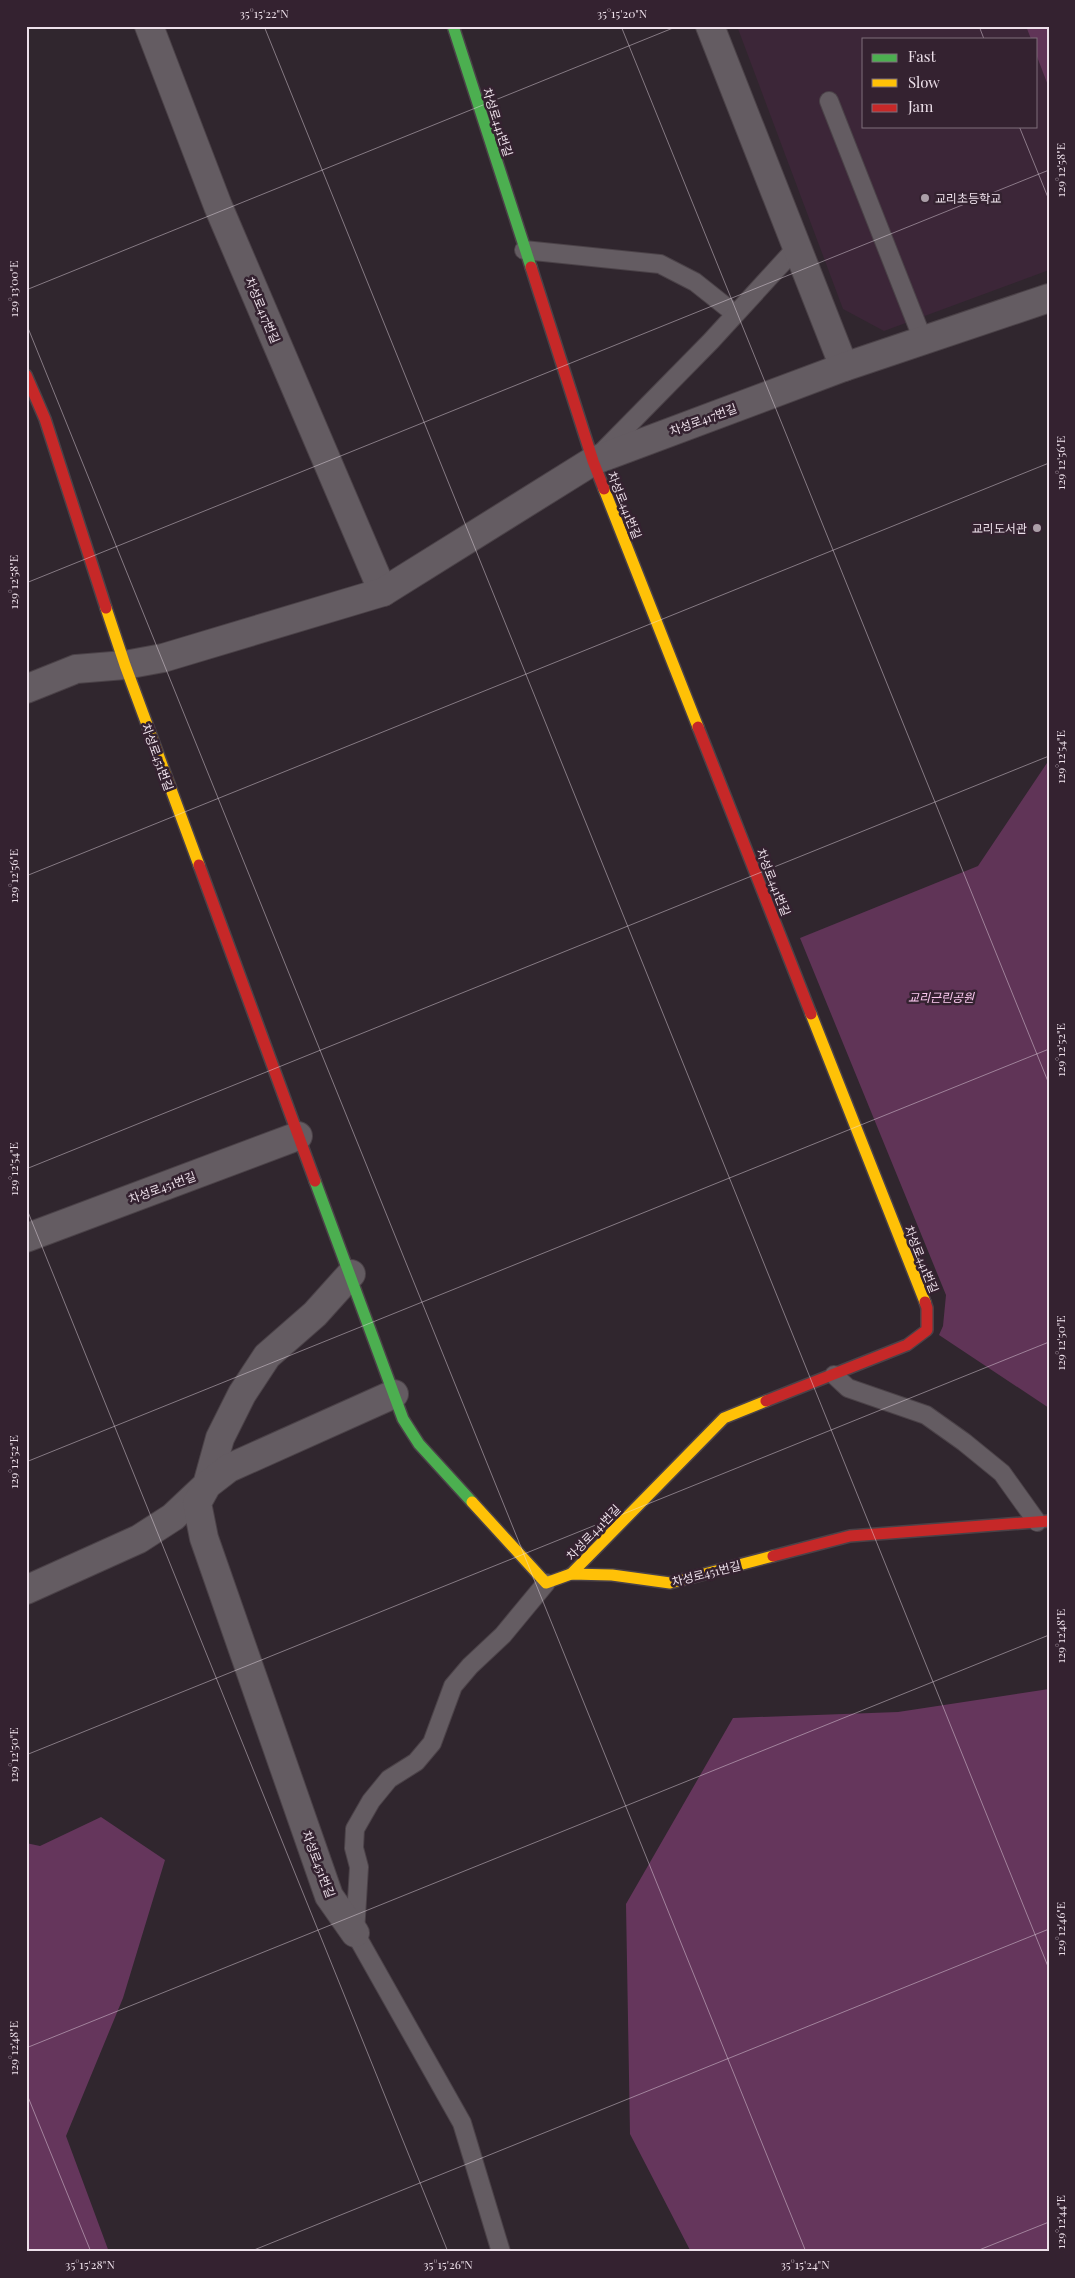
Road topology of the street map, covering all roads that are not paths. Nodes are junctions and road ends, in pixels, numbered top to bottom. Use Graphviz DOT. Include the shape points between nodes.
graph roads {
  1 [pos="149,26"];
  2 [pos="453,26"];
  3 [pos="710,26"];
  4 [pos="829,101"];
  5 [pos="797,247"];
  6 [pos="524,250"];
  7 [pos="1049,298"];
  8 [pos="734,313"];
  9 [pos="923,340"];
  10 [pos="844,367"];
  11 [pos="26,375"];
  12 [pos="592,461"];
  13 [pos="382,592"];
  14 [pos="124,665"];
  15 [pos="26,689"];
  16 [pos="298,1136"];
  17 [pos="26,1238"];
  18 [pos="351,1274"];
  19 [pos="834,1375"];
  20 [pos="394,1394"];
  21 [pos="207,1485"];
  22 [pos="1043,1521"];
  23 [pos="571,1574"];
  24 [pos="546,1583"];
  25 [pos="26,1590"];
  26 [pos="355,1933"];
  27 [pos="501,2252"];
  1 -- 13 [label="street, 차성로417번길" via="218,206"];
  2 -- 6 [label="street, 차성로441번길"];
  3 -- 5 [label="street"];
  4 -- 9 [label="lane"];
  5 -- 8 [label="lane"];
  5 -- 10 [label="street"];
  6 -- 8 [label="lane" via="660,264 695,282"];
  6 -- 12 [label="street, 차성로441번길"];
  7 -- 9 [label="street, 차성로417번길"];
  8 -- 12 [label="lane" via="711,341"];
  9 -- 10 [label="street, 차성로417번길"];
  10 -- 12 [label="street, 차성로417번길"];
  11 -- 14 [label="street, 차성로451번길" via="45,419"];
  12 -- 13 [label="street, 차성로417번길"];
  12 -- 19 [label="street, 차성로441번길" via="927,1308 927,1330 907,1345"];
  13 -- 14 [label="street, 차성로417번길" via="163,658"];
  14 -- 15 [label="street, 차성로417번길" via="76,669"];
  14 -- 16 [label="street, 차성로451번길"];
  16 -- 17 [label="street, 차성로451번길"];
  16 -- 18 [label="street, 차성로451번길"];
  18 -- 20 [label="street, 차성로451번길"];
  18 -- 21 [label="street, 차성로451번길" via="315,1314 267,1356 242,1394 220,1438"];
  19 -- 22 [label="lane" via="848,1388 926,1415 949,1431 1002,1473"];
  19 -- 23 [label="street, 차성로441번길" via="724,1418"];
  20 -- 21 [label="street" via="229,1468"];
  20 -- 24 [label="street, 차성로451번길" via="403,1419 418,1444"];
  21 -- 25 [label="street" via="173,1517 139,1539"];
  21 -- 26 [label="street, 차성로451번길" via="197,1503 204,1538 329,1896"];
  22 -- 23 [label="street, 차성로451번길" via="850,1536 670,1583 612,1575"];
  23 -- 24 [label="street, 차성로451번길"];
  24 -- 26 [label="lane" via="503,1636 453,1686 432,1743 416,1762 389,1779 371,1801 355,1829 354,1848 359,1867"];
  26 -- 27 [label="lane, 차성로451번길" via="462,2123"];
}
